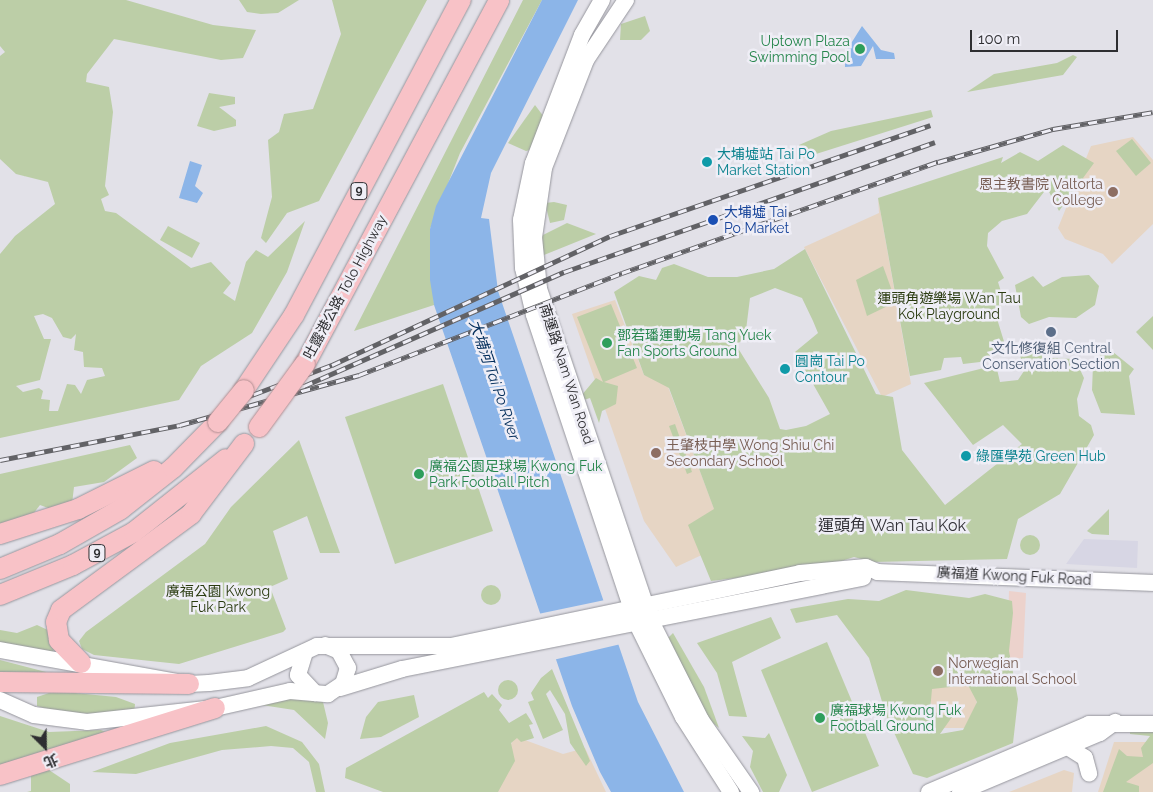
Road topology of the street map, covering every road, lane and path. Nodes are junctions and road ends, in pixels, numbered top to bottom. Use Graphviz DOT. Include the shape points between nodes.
graph roads {
  1 [pos="461,0"];
  2 [pos="500,0"];
  3 [pos="602,0"];
  4 [pos="626,0"];
  5 [pos="198,443"];
  6 [pos="244,444"];
  7 [pos="0,534"];
  8 [pos="0,569"];
  9 [pos="1152,584"];
  10 [pos="0,595"];
  11 [pos="641,615"];
  12 [pos="528,637"];
  13 [pos="325,645"];
  14 [pos="0,650"];
  15 [pos="305,652"];
  16 [pos="81,662"];
  17 [pos="0,682"];
  18 [pos="188,684"];
  19 [pos="340,688"];
  20 [pos="314,693"];
  21 [pos="0,700"];
  22 [pos="215,708"];
  23 [pos="1115,722"];
  24 [pos="1153,724"];
  25 [pos="1066,746"];
  26 [pos="1089,773"];
  27 [pos="0,776"];
  28 [pos="731,792"];
  29 [pos="750,792"];
  30 [pos="929,792"];
  31 [pos="960,792"];
  1 -- 5 [label="highway, 9, bridge" via="294,315 244,390"];
  2 -- 6 [label="highway, 吐露港公路 Tolo Highway / 9, bridge" via="305,364"];
  3 -- 11 [label="main road, 南運路 Nam Wan Road" via="582,35 532,163 523,205 521,251 534,315"];
  4 -- 11 [label="main road, 南運路 Nam Wan Road" via="586,60 553,143 538,196 534,237 539,289"];
  5 -- 7 [label="highway" via="91,504"];
  5 -- 8 [label="highway, 9" via="115,513 60,544"];
  6 -- 10 [label="highway, 吐露港公路 Tolo Highway / 9" via="134,532 73,565"];
  6 -- 16 [label="highway" via="191,514 61,610 56,622 59,640"];
  9 -- 11 [label="main road, 廣福道 Kwong Fuk Road" via="878,572 866,567 800,573"];
  11 -- 12 [label="main road, 廣福道 Kwong Fuk Road"];
  11 -- 28 [label="main road, 南運路 Nam Wan Road" via="683,717"];
  11 -- 29 [label="main road, 南運路 Nam Wan Road" via="700,720"];
  12 -- 13 [label="main road" via="437,647"];
  12 -- 19 [label="main road"];
  13 -- 15 [label="main road"];
  13 -- 19 [label="main road" via="339,651 346,661 347,674"];
  14 -- 16 [label="main road"];
  15 -- 18 [label="main road" via="248,678"];
  15 -- 20 [label="main road" via="298,675"];
  16 -- 18 [label="main road"];
  17 -- 18 [label="highway"];
  19 -- 20 [label="main road" via="328,694"];
  20 -- 22 [label="main road" via="290,691"];
  21 -- 22 [label="main road" via="57,720 103,721"];
  22 -- 27 [label="highway"];
  23 -- 24 [label="main road"];
  23 -- 25 [label="main road"];
  23 -- 30 [label="main road" via="1089,724"];
  25 -- 26 [label="main road" via="1085,758"];
  25 -- 31 [label="main road"];
}
